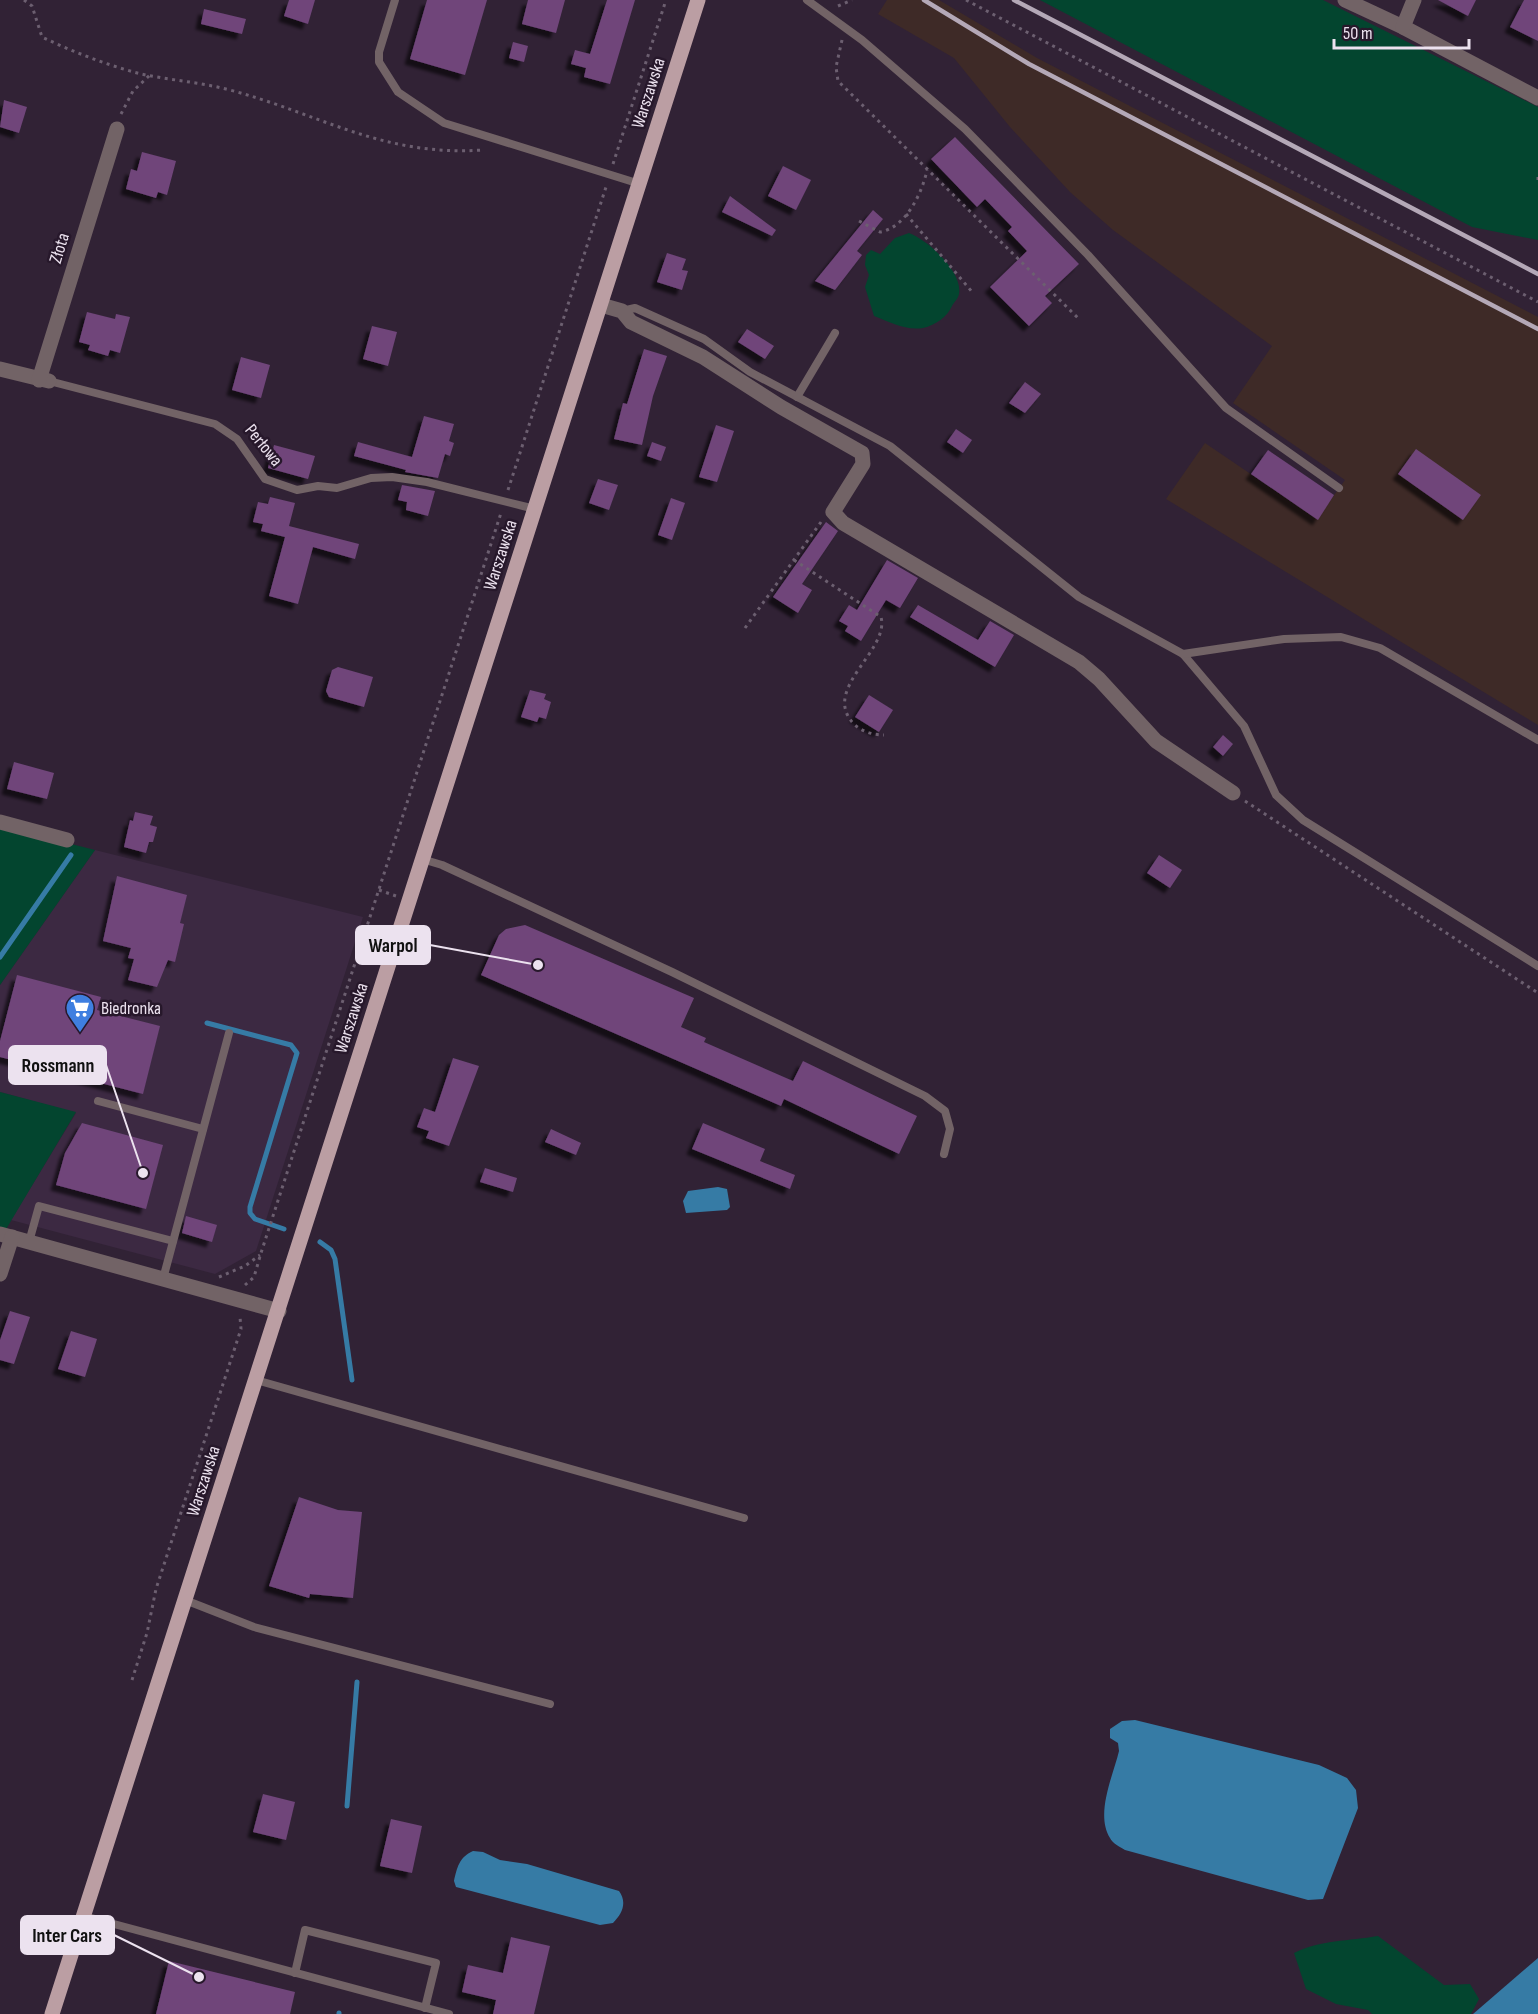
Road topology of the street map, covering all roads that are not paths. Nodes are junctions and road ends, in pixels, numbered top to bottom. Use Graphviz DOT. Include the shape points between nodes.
graph roads {
  1 [pos="395,0"];
  2 [pos="698,0"];
  3 [pos="807,0"];
  4 [pos="1345,0"];
  5 [pos="1414,0"];
  6 [pos="1402,27"];
  7 [pos="1538,98"];
  8 [pos="117,129"];
  9 [pos="640,183"];
  10 [pos="601,305"];
  11 [pos="622,311"];
  12 [pos="835,333"];
  13 [pos="0,369"];
  14 [pos="44,381"];
  15 [pos="797,397"];
  16 [pos="1339,488"];
  17 [pos="535,509"];
  18 [pos="1183,654"];
  19 [pos="1538,740"];
  20 [pos="1233,793"];
  21 [pos="0,822"];
  22 [pos="67,840"];
  23 [pos="422,859"];
  24 [pos="1538,966"];
  25 [pos="229,1033"];
  26 [pos="99,1101"];
  27 [pos="203,1129"];
  28 [pos="944,1154"];
  29 [pos="6,1235"];
  30 [pos="173,1241"];
  31 [pos="29,1242"];
  32 [pos="0,1274"];
  33 [pos="163,1279"];
  34 [pos="279,1311"];
  35 [pos="256,1380"];
  36 [pos="744,1518"];
  37 [pos="185,1600"];
  38 [pos="550,1704"];
  39 [pos="84,1916"];
  40 [pos="295,1973"];
  41 [pos="425,2008"];
  42 [pos="52,2014"];
  43 [pos="449,2014"];
  1 -- 9 [label="lane" via="379,62 398,92 444,123"];
  2 -- 9 [label="main road, Warszawska"];
  3 -- 16 [label="lane" via="965,129 1088,255 1226,408"];
  4 -- 6 [label="street"];
  5 -- 6 [label="street"];
  6 -- 7 [label="street"];
  8 -- 14 [label="street, Złota"];
  9 -- 10 [label="main road, Warszawska"];
  10 -- 11 [label="street"];
  10 -- 17 [label="main road, Warszawska"];
  11 -- 15 [label="lane" via="635,308 704,339 750,372"];
  11 -- 20 [label="street" via="631,322 703,357 862,453 863,464 833,512 854,531 1079,662 1156,741"];
  12 -- 15 [label="lane"];
  13 -- 14 [label="street, Perłowa"];
  14 -- 17 [label="lane, Perłowa" via="215,424 237,440 270,483 304,490 392,477"];
  15 -- 18 [label="lane" via="890,446 1079,597"];
  17 -- 23 [label="main road, Warszawska"];
  18 -- 19 [label="lane" via="1284,639 1341,637 1380,648"];
  18 -- 24 [label="lane" via="1244,726 1276,795 1303,820"];
  21 -- 22 [label="street"];
  23 -- 28 [label="lane" via="672,972 925,1096 945,1111 950,1128"];
  23 -- 34 [label="main road, Warszawska"];
  25 -- 27 [label="lane"];
  26 -- 27 [label="lane"];
  27 -- 30 [label="lane"];
  29 -- 31 [label="street"];
  29 -- 32 [label="street"];
  30 -- 31 [label="lane" via="39,1206"];
  30 -- 33 [label="lane"];
  31 -- 33 [label="street"];
  33 -- 34 [label="street"];
  34 -- 35 [label="main road, Warszawska"];
  35 -- 36 [label="lane"];
  35 -- 37 [label="main road, Warszawska"];
  37 -- 38 [label="lane" via="254,1627"];
  37 -- 39 [label="main road, Warszawska"];
  39 -- 40 [label="lane"];
  39 -- 42 [label="main road, Warszawska"];
  40 -- 41 [label="lane"];
  40 -- 41 [label="lane" via="305,1930 436,1964"];
  41 -- 43 [label="lane"];
}
